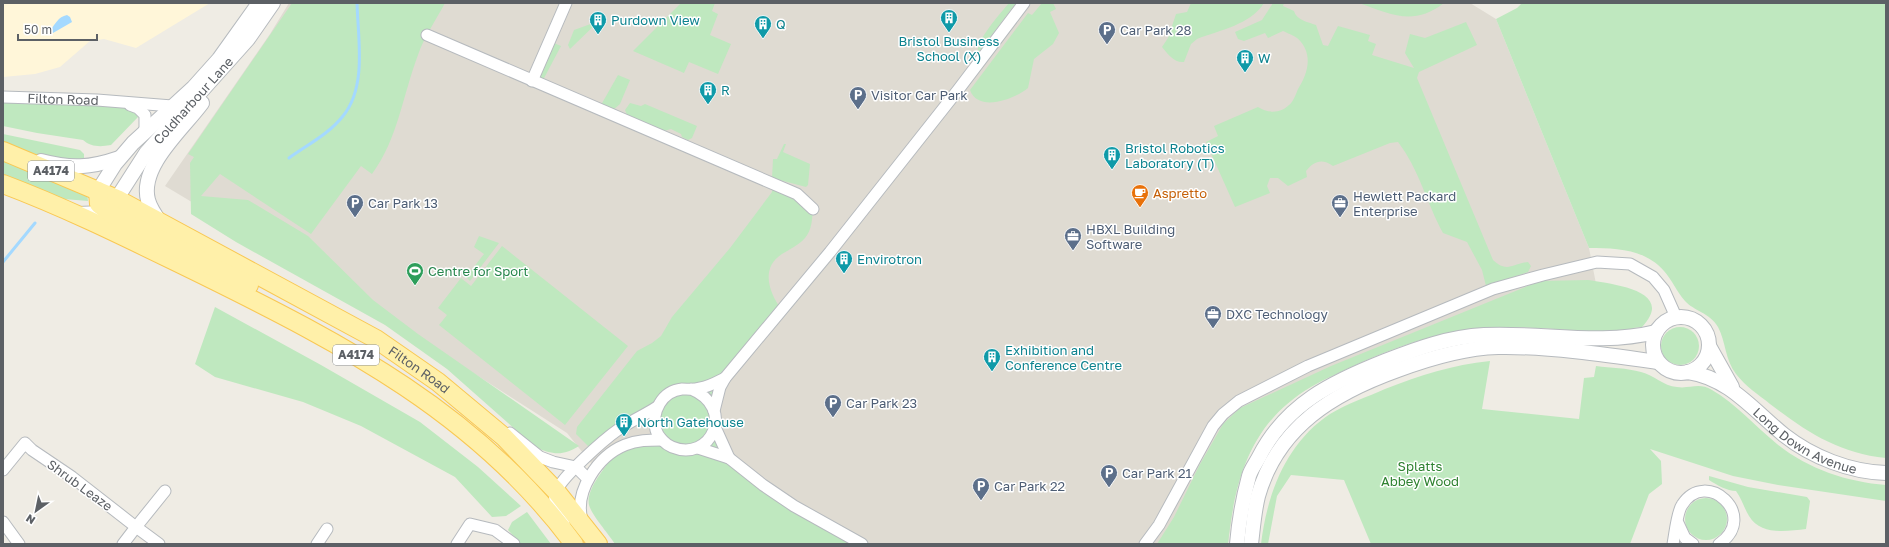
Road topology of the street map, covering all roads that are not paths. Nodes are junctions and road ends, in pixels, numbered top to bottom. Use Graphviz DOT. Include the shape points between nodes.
graph roads {
  1 [pos="259,3"];
  2 [pos="273,3"];
  3 [pos="566,3"];
  4 [pos="1024,3"];
  5 [pos="428,35"];
  6 [pos="248,39"];
  7 [pos="532,81"];
  8 [pos="3,97"];
  9 [pos="124,101"];
  10 [pos="172,106"];
  11 [pos="145,130"];
  12 [pos="3,151"];
  13 [pos="119,158"];
  14 [pos="3,184"];
  15 [pos="98,191"];
  16 [pos="813,209"];
  17 [pos="109,213"];
  18 [pos="160,222"];
  19 [pos="1676,318"];
  20 [pos="1656,332"];
  21 [pos="376,339"];
  22 [pos="1709,346"];
  23 [pos="1658,362"];
  24 [pos="1688,372"];
  25 [pos="725,378"];
  26 [pos="691,390"];
  27 [pos="1734,391"];
  28 [pos="657,408"];
  29 [pos="714,411"];
  30 [pos="715,427"];
  31 [pos="662,440"];
  32 [pos="698,448"];
  33 [pos="729,458"];
  34 [pos="576,467"];
  35 [pos="3,470"];
  36 [pos="1886,473"];
  37 [pos="588,479"];
  38 [pos="165,491"];
  39 [pos="556,491"];
  40 [pos="3,522"];
  41 [pos="1678,523"];
  42 [pos="583,524"];
  43 [pos="136,527"];
  44 [pos="327,529"];
  45 [pos="571,541"];
  46 [pos="18,544"];
  47 [pos="123,544"];
  48 [pos="159,544"];
  49 [pos="316,544"];
  50 [pos="457,544"];
  51 [pos="514,544"];
  52 [pos="598,544"];
  53 [pos="862,544"];
  54 [pos="1145,544"];
  55 [pos="1237,544"];
  56 [pos="1251,544"];
  57 [pos="1673,544"];
  58 [pos="1693,544"];
  59 [pos="1719,544"];
  1 -- 10 [label="street, Coldharbour Lane" via="219,59 193,88"];
  2 -- 6 [label="street, Coldharbour Lane"];
  3 -- 7 [label="street"];
  4 -- 25 [label="street" via="835,245"];
  5 -- 7 [label="street"];
  6 -- 17 [label="street, Coldharbour Lane" via="146,153"];
  6 -- 18 [label="street" via="152,168 147,184 148,198"];
  7 -- 16 [label="street" via="797,194"];
  8 -- 9 [label="street, Filton Road"];
  9 -- 10 [label="street, Filton Road"];
  9 -- 11 [label="street" via="143,113 146,119"];
  10 -- 11 [label="street, Coldharbour Lane"];
  11 -- 13 [label="street, Coldharbour Lane"];
  12 -- 13 [label="street" via="63,166 81,167"];
  12 -- 15 [label="main road, A4174"];
  13 -- 15 [label="street, Coldharbour Lane"];
  14 -- 17 [label="main road, A4174" via="78,214"];
  15 -- 17 [label="main road" via="98,200"];
  17 -- 18 [label="main road, Filton Road / A4174"];
  17 -- 45 [label="main road, Filton Road / A4174" via="251,285 285,305 329,339 399,381 441,411 485,448 516,477"];
  18 -- 21 [label="main road, Filton Road / A4174"];
  19 -- 20 [label="street" via="1661,325"];
  19 -- 22 [label="street" via="1688,318 1699,324 1706,334"];
  19 -- 54 [label="street" via="1664,290 1654,277 1630,264 1597,262 1493,289 1324,359 1239,401 1223,414 1213,426 1159,525"];
  20 -- 23 [label="street" via="1653,348"];
  20 -- 55 [label="street" via="1617,339 1522,334 1450,339 1410,352 1334,383 1303,402 1283,421 1264,447 1250,474 1240,511"];
  21 -- 34 [label="street" via="413,358 452,383 540,457"];
  21 -- 39 [label="main road, Filton Road / A4174" via="480,416"];
  22 -- 24 [label="street" via="1703,362"];
  22 -- 27 [label="street, Long Down Avenue"];
  23 -- 24 [label="street" via="1672,372"];
  23 -- 56 [label="street" via="1535,348 1498,347 1462,351 1429,359 1376,378 1334,398 1310,415 1289,436 1275,458 1258,496"];
  24 -- 27 [label="street, Long Down Avenue" via="1709,377"];
  25 -- 26 [label="street"];
  25 -- 29 [label="street"];
  26 -- 28 [label="street" via="671,392 662,399"];
  26 -- 29 [label="street" via="707,398"];
  27 -- 36 [label="street, Long Down Avenue" via="1784,435 1811,452 1854,468"];
  28 -- 31 [label="street" via="655,424"];
  28 -- 34 [label="street" via="611,434"];
  29 -- 30 [label="street"];
  30 -- 32 [label="street" via="706,442"];
  30 -- 33 [label="street"];
  31 -- 32 [label="street" via="678,450"];
  31 -- 37 [label="street" via="640,440 617,449 602,461"];
  32 -- 33 [label="street"];
  33 -- 53 [label="street" via="794,506"];
  34 -- 37 [label="street"];
  34 -- 39 [label="street"];
  35 -- 43 [label="street, Shrub Leaze" via="25,443"];
  37 -- 42 [label="street" via="580,506"];
  38 -- 43 [label="street"];
  39 -- 42 [label="main road, Filton Road / A4174"];
  39 -- 45 [label="street" via="557,506"];
  40 -- 46 [label="street"];
  41 -- 57 [label="street"];
  41 -- 58 [label="street" via="1685,538"];
  41 -- 59 [label="street" via="1681,506 1687,498 1705,491 1720,495 1731,506 1734,524 1729,535"];
  42 -- 52 [label="main road, Filton Road / A4174"];
  43 -- 47 [label="street"];
  43 -- 48 [label="street, Shrub Leaze"];
  44 -- 49 [label="street"];
  50 -- 51 [label="street" via="470,524 495,530"];
}
